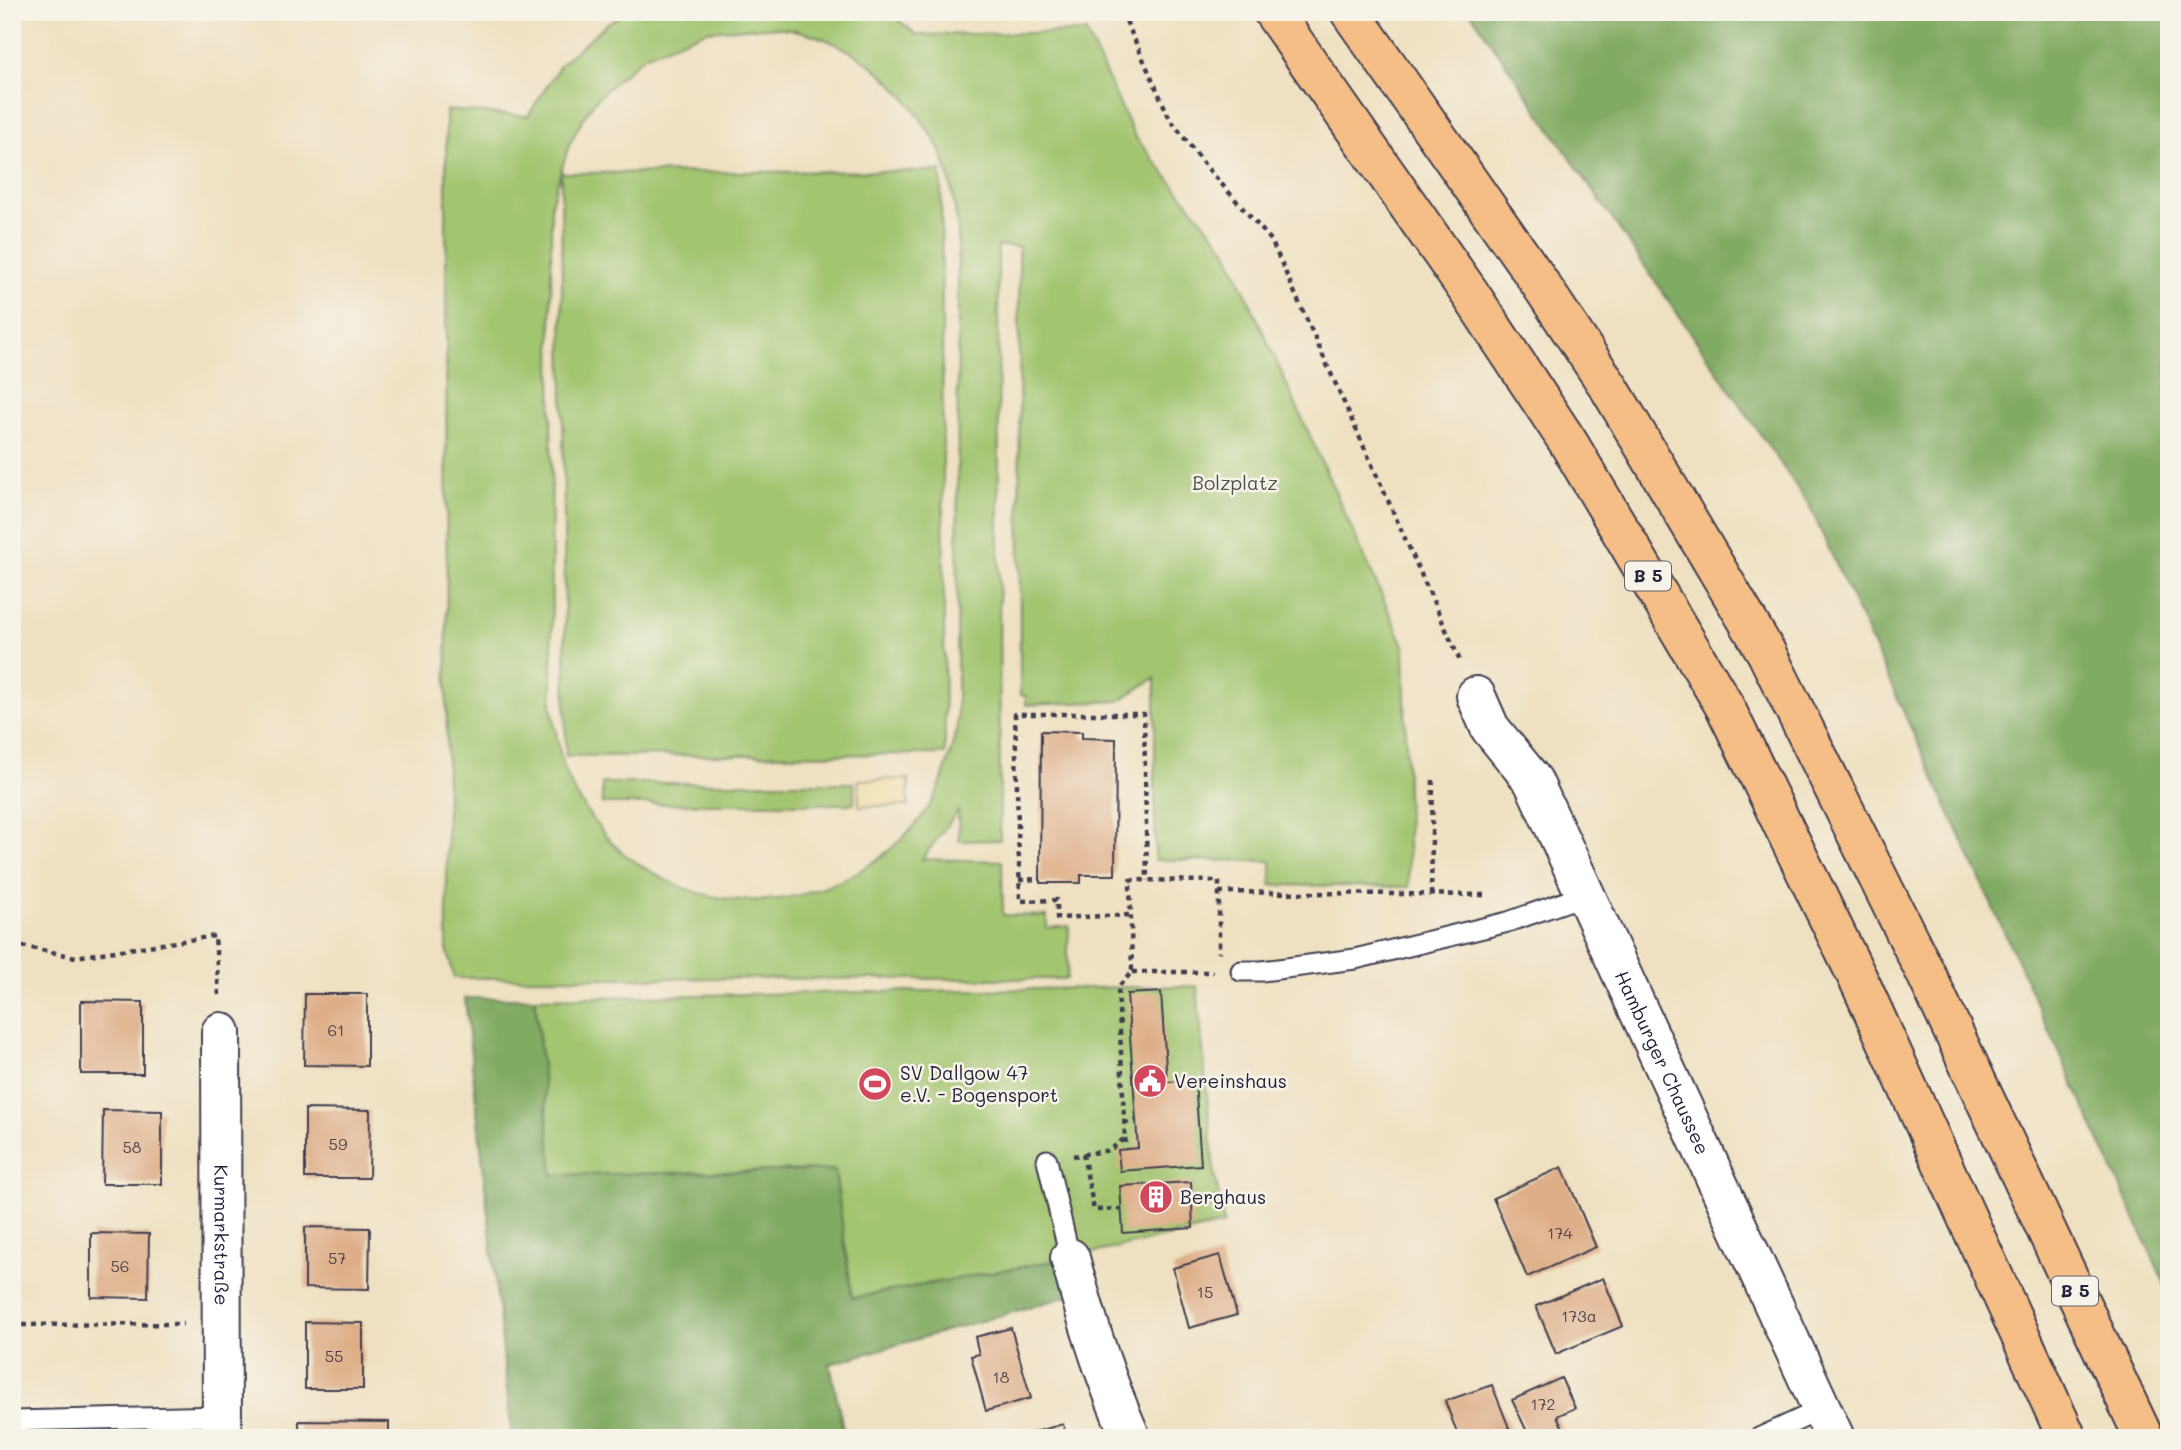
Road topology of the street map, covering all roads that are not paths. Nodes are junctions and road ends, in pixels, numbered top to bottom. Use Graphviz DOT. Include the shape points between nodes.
graph roads {
  1 [pos="1273,12"];
  2 [pos="1350,12"];
  3 [pos="1476,696"];
  4 [pos="1585,895"];
  5 [pos="1241,971"];
  6 [pos="221,1032"];
  7 [pos="1047,1160"];
  8 [pos="1070,1258"];
  9 [pos="12,1421"];
  10 [pos="1828,1423"];
  11 [pos="222,1427"];
  12 [pos="1131,1438"];
  13 [pos="1759,1438"];
  14 [pos="2067,1438"];
  15 [pos="2144,1438"];
  1 -- 14 [label="highway, B 5" via="1560,430 1725,708 1863,989"];
  2 -- 15 [label="highway, B 5" via="1610,389 1766,652 1928,978"];
  3 -- 4 [label="street, Hamburger Chaussee" via="1490,728 1533,781"];
  4 -- 5 [label="lane" via="1508,922 1355,959"];
  4 -- 10 [label="street, Hamburger Chaussee"];
  6 -- 11 [label="street, Kurmarkstraße"];
  7 -- 8 [label="lane"];
  8 -- 12 [label="street"];
  9 -- 11 [label="lane"];
  10 -- 13 [label="lane"];
}
